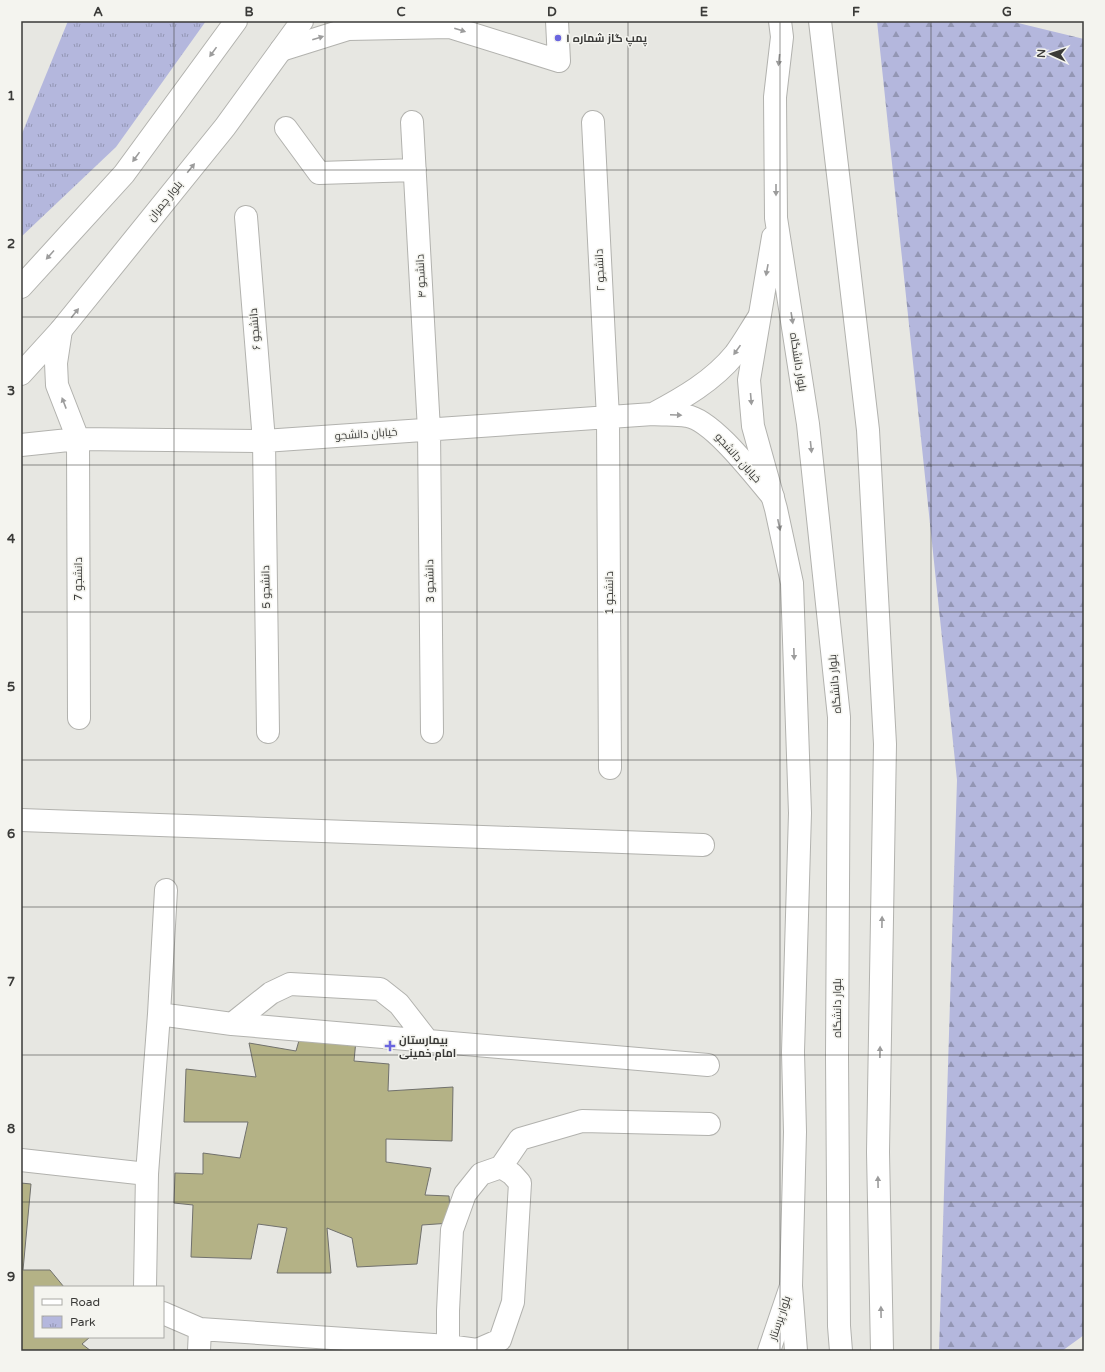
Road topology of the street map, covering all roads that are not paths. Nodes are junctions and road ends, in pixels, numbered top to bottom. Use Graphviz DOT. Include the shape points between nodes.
graph roads {
  1 [pos="236,21"];
  2 [pos="302,21"];
  3 [pos="557,21"];
  4 [pos="780,21"];
  5 [pos="821,23"];
  6 [pos="281,50"];
  7 [pos="412,122"];
  8 [pos="593,122"];
  9 [pos="286,128"];
  10 [pos="415,170"];
  11 [pos="246,217"];
  12 [pos="776,218"];
  13 [pos="21,287"];
  14 [pos="759,317"];
  15 [pos="61,330"];
  16 [pos="21,374"];
  17 [pos="653,414"];
  18 [pos="608,418"];
  19 [pos="429,430"];
  20 [pos="78,440"];
  21 [pos="264,441"];
  22 [pos="21,445"];
  23 [pos="773,497"];
  24 [pos="79,718"];
  25 [pos="268,732"];
  26 [pos="432,732"];
  27 [pos="610,768"];
  28 [pos="21,820"];
  29 [pos="703,845"];
  30 [pos="166,890"];
  31 [pos="159,1014"];
  32 [pos="232,1024"];
  33 [pos="427,1040"];
  34 [pos="708,1065"];
  35 [pos="709,1124"];
  36 [pos="21,1160"];
  37 [pos="500,1167"];
  38 [pos="147,1174"];
  39 [pos="145,1286"];
  40 [pos="791,1286"];
  41 [pos="164,1313"];
  42 [pos="200,1329"];
  43 [pos="448,1346"];
  44 [pos="199,1351"];
  45 [pos="769,1351"];
  46 [pos="796,1351"];
  47 [pos="841,1351"];
  48 [pos="882,1351"];
  1 -- 13 [label="main road, one-way" via="124,174"];
  2 -- 6 [label="main road, بلوار چمران"];
  6 -- 3 [label="main road, one-way" via="348,29 450,27 559,61"];
  4 -- 12 [label="main road, بلوار دانشگاه, one-way" via="782,37 775,98"];
  48 -- 5 [label="main road, one-way" via="878,1152 885,744 868,430"];
  15 -- 6 [label="main road, بلوار چمران, one-way" via="224,127"];
  7 -- 10 [label="main road, دانشجو ۴"];
  8 -- 18 [label="main road, دانشجو ۲"];
  9 -- 10 [label="main road" via="319,173"];
  10 -- 19 [label="main road, دانشجو ۴"];
  11 -- 21 [label="main road, دانشجو ۶"];
  12 -- 14 [label="main road, one-way"];
  12 -- 47 [label="main road, بلوار دانشگاه, one-way" via="808,424 839,717 837,1057"];
  14 -- 17 [label="main road, خیابان دانشجو, one-way" via="735,354 712,377 685,397"];
  14 -- 23 [label="main road, one-way" via="749,380 753,426"];
  15 -- 16 [label="main road, بلوار چمران"];
  20 -- 15 [label="main road, one-way" via="57,385 56,363"];
  17 -- 18 [label="main road, خیابان دانشجو"];
  17 -- 23 [label="main road, خیابان دانشجو, one-way" via="688,416 710,427"];
  18 -- 19 [label="main road, خیابان دانشجو"];
  18 -- 27 [label="main road, دانشجو 1"];
  19 -- 21 [label="main road, خیابان دانشجو"];
  19 -- 26 [label="main road, دانشجو 3"];
  20 -- 21 [label="main road, خیابان دانشجو"];
  20 -- 22 [label="main road, خیابان دانشجو"];
  20 -- 24 [label="main road, دانشجو 7"];
  21 -- 25 [label="main road, دانشجو 5"];
  23 -- 40 [label="main road, one-way" via="792,583 800,813 793,1052 795,1132"];
  28 -- 29 [label="main road"];
  30 -- 31 [label="main road"];
  31 -- 32 [label="main road"];
  31 -- 38 [label="main road"];
  32 -- 33 [label="main road"];
  32 -- 33 [label="main road" via="270,993 290,984 380,989 399,1004"];
  33 -- 34 [label="main road"];
  35 -- 37 [label="main road" via="582,1121 520,1139"];
  36 -- 38 [label="main road"];
  37 -- 43 [label="main road" via="481,1174 465,1194 452,1230"];
  37 -- 43 [label="main road" via="512,1174 520,1184 513,1302 500,1340 477,1350"];
  38 -- 39 [label="main road"];
  40 -- 45 [label="main road, بلوار پرستار"];
  40 -- 46 [label="main road"];
  41 -- 42 [label="main road"];
  42 -- 43 [label="main road"];
  42 -- 44 [label="main road"];
}
